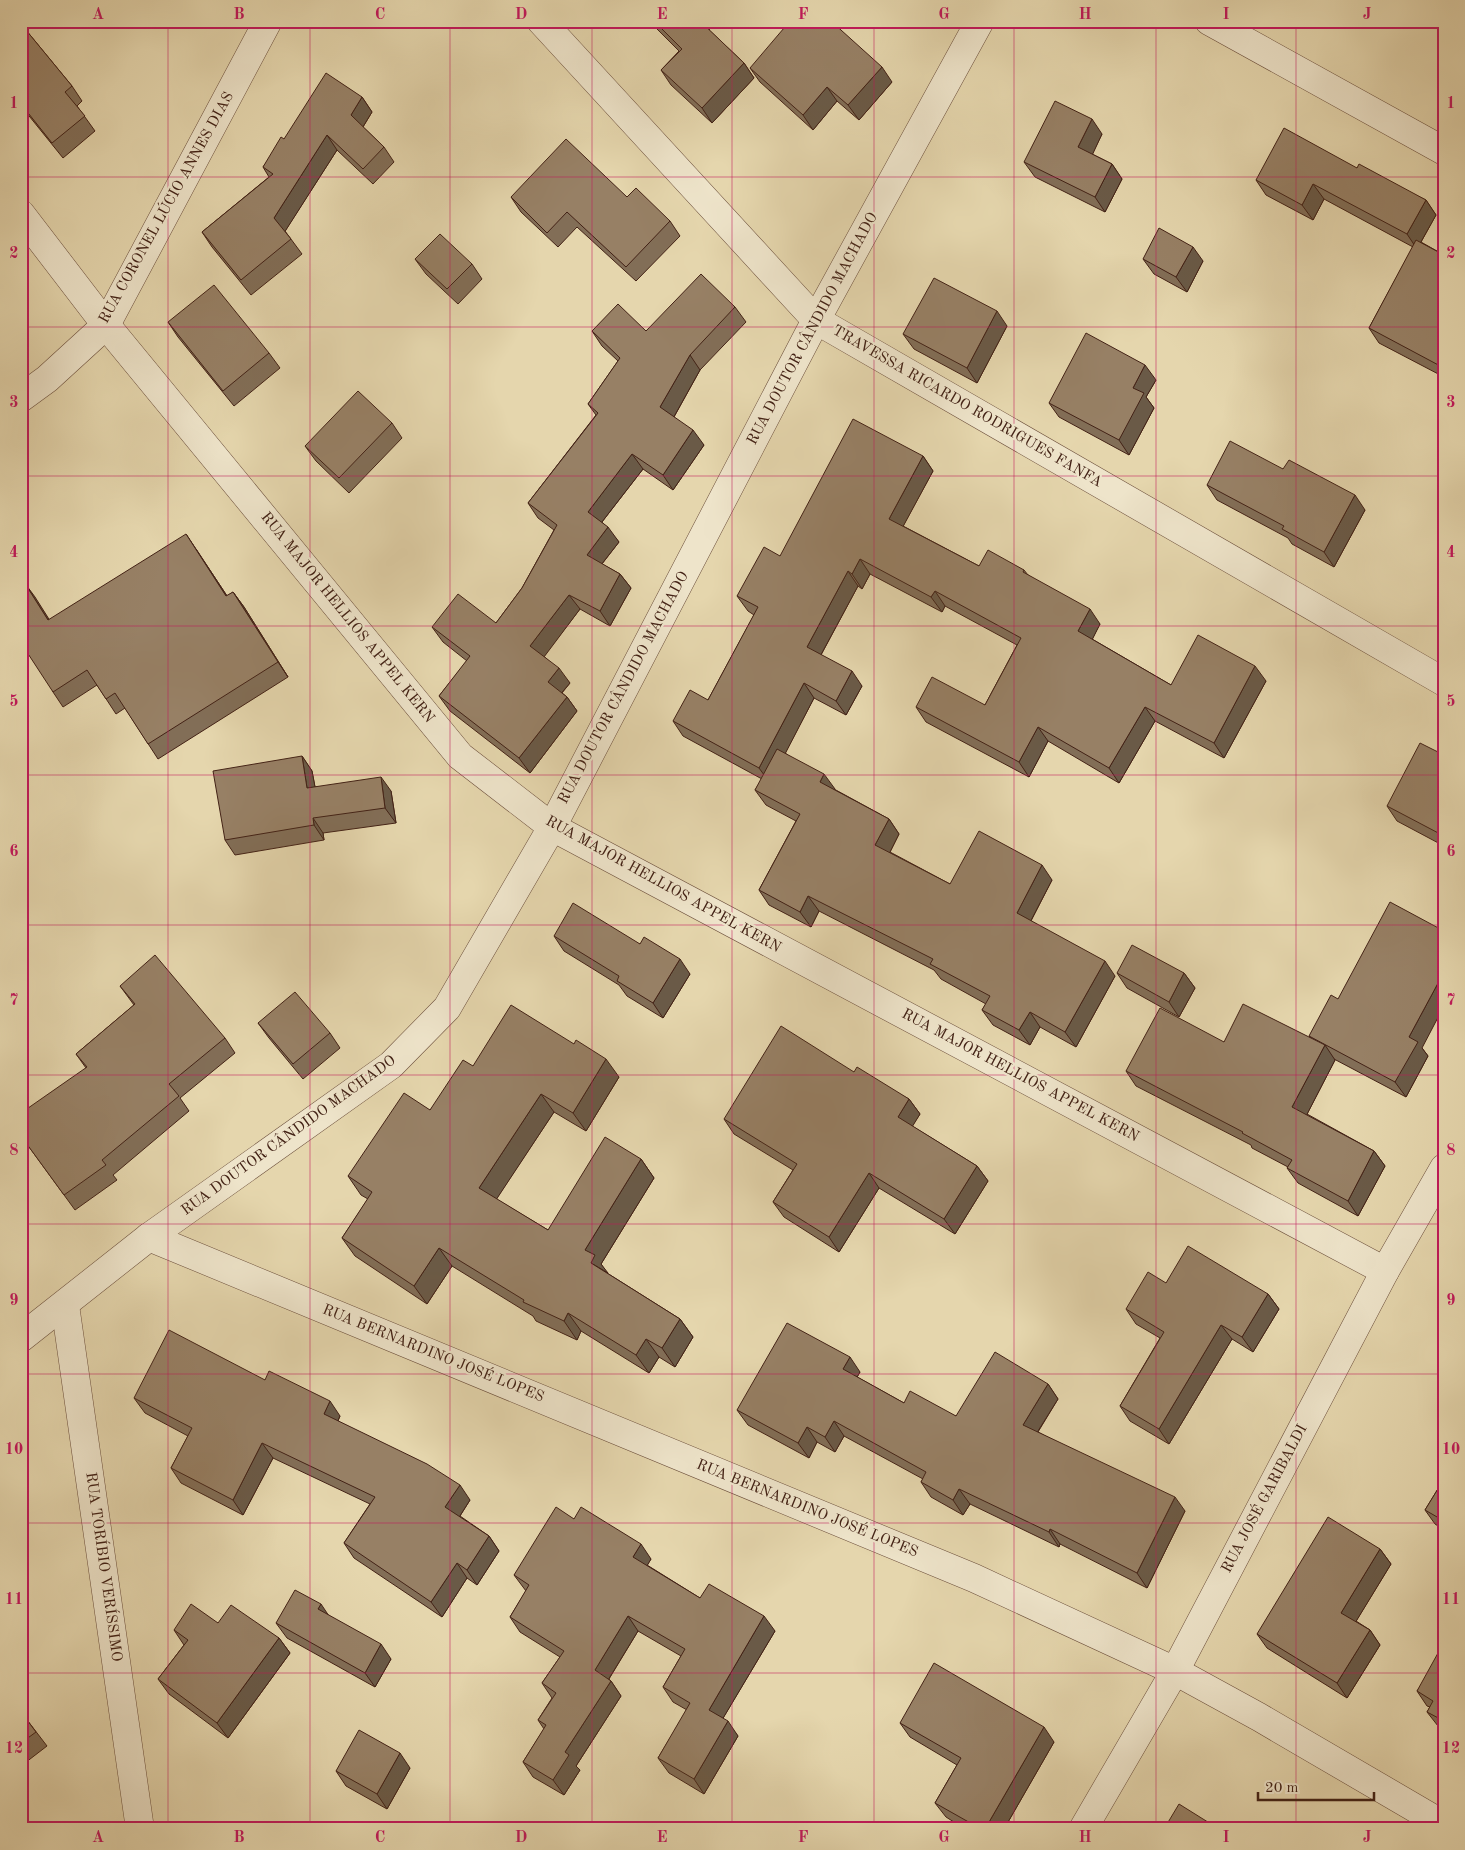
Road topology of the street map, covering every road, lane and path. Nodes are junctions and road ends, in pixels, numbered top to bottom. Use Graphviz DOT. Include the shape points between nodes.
graph roads {
  1 [pos="268,21"];
  2 [pos="541,21"];
  3 [pos="980,21"];
  4 [pos="1209,21"];
  5 [pos="1444,151"];
  6 [pos="21,214"];
  7 [pos="816,320"];
  8 [pos="106,325"];
  9 [pos="21,398"];
  10 [pos="1444,682"];
  11 [pos="552,827"];
  12 [pos="1444,1168"];
  13 [pos="149,1237"];
  14 [pos="1385,1271"];
  15 [pos="65,1304"];
  16 [pos="21,1338"];
  17 [pos="1175,1671"];
  18 [pos="1444,1825"];
  19 [pos="140,1829"];
  20 [pos="1083,1829"];
  1 -- 8 [label="street, RUA CORONEL LÚCIO ANNES DIAS"];
  2 -- 7 [label="street, TRAVESSA RICARDO RODRIGUES FANFA"];
  3 -- 7 [label="street, RUA DOUTOR CÂNDIDO MACHADO"];
  4 -- 5 [label="street"];
  6 -- 8 [label="street, RUA MAJOR HELLIOS APPEL KERN"];
  7 -- 10 [label="street, TRAVESSA RICARDO RODRIGUES FANFA"];
  7 -- 11 [label="street, RUA DOUTOR CÂNDIDO MACHADO"];
  8 -- 9 [label="street, RUA CORONEL LÚCIO ANNES DIAS" via="47,379"];
  8 -- 11 [label="street, RUA MAJOR HELLIOS APPEL KERN" via="460,756"];
  11 -- 13 [label="street, RUA DOUTOR CÂNDIDO MACHADO" via="447,1008 391,1066"];
  11 -- 14 [label="street, RUA MAJOR HELLIOS APPEL KERN"];
  12 -- 14 [label="street, RUA JOSÉ GARIBALDI"];
  13 -- 15 [label="street, RUA DOUTOR CÂNDIDO MACHADO"];
  13 -- 17 [label="street, RUA BERNARDINO JOSÉ LOPES" via="965,1574"];
  14 -- 17 [label="street, RUA JOSÉ GARIBALDI"];
  15 -- 16 [label="street, RUA DOUTOR CÂNDIDO MACHADO"];
  15 -- 19 [label="street, RUA TORÍBIO VERÍSSIMO"];
  17 -- 18 [label="street, RUA BERNARDINO JOSÉ LOPES" via="1259,1716"];
  17 -- 20 [label="street, RUA JOSÉ GARIBALDI"];
}
